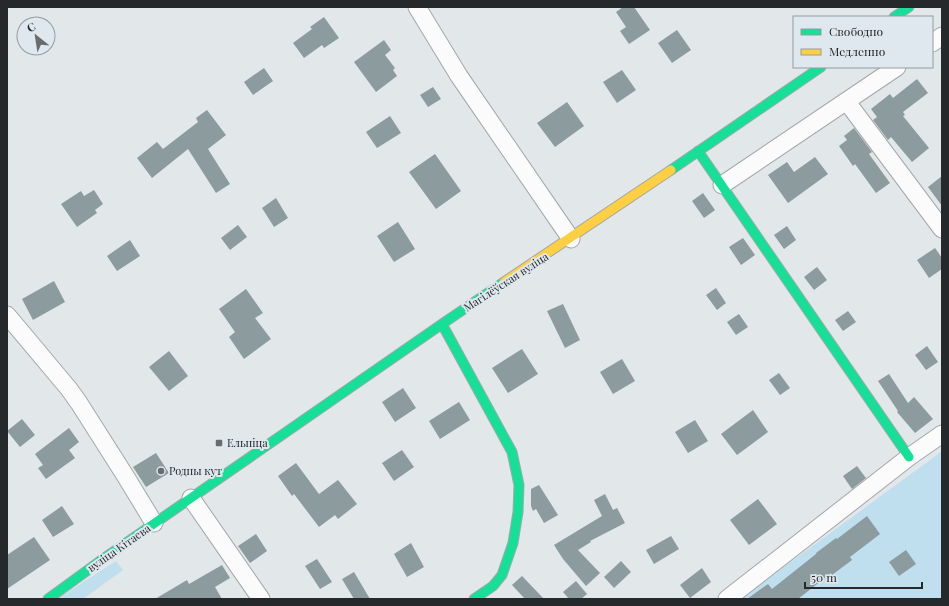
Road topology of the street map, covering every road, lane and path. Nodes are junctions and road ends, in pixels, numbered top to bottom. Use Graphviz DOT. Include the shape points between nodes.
graph roads {
  1 [pos="417,7"];
  2 [pos="942,36"];
  3 [pos="933,42"];
  4 [pos="820,68"];
  5 [pos="896,68"];
  6 [pos="847,102"];
  7 [pos="698,151"];
  8 [pos="722,185"];
  9 [pos="942,229"];
  10 [pos="572,239"];
  11 [pos="7,315"];
  12 [pos="442,324"];
  13 [pos="942,434"];
  14 [pos="909,458"];
  15 [pos="191,498"];
  16 [pos="154,523"];
  17 [pos="48,599"];
  18 [pos="261,599"];
  19 [pos="474,599"];
  20 [pos="727,599"];
  1 -- 10 [label="street" via="463,82"];
  2 -- 3 [label="street"];
  4 -- 7 [label="main road, Магілёўская вуліца"];
  5 -- 6 [label="street"];
  6 -- 8 [label="street"];
  6 -- 9 [label="street"];
  7 -- 8 [label="main road"];
  7 -- 10 [label="main road, Магілёўская вуліца"];
  8 -- 14 [label="main road"];
  10 -- 12 [label="main road, Магілёўская вуліца"];
  11 -- 16 [label="street" via="79,403"];
  12 -- 15 [label="main road, Магілёўская вуліца"];
  12 -- 19 [label="main road" via="512,452 519,485 513,543 502,574 493,586"];
  13 -- 14 [label="street"];
  14 -- 20 [label="street"];
  15 -- 16 [label="main road, вуліца Кітаева"];
  15 -- 18 [label="street"];
  16 -- 17 [label="main road, вуліца Кітаева"];
}
